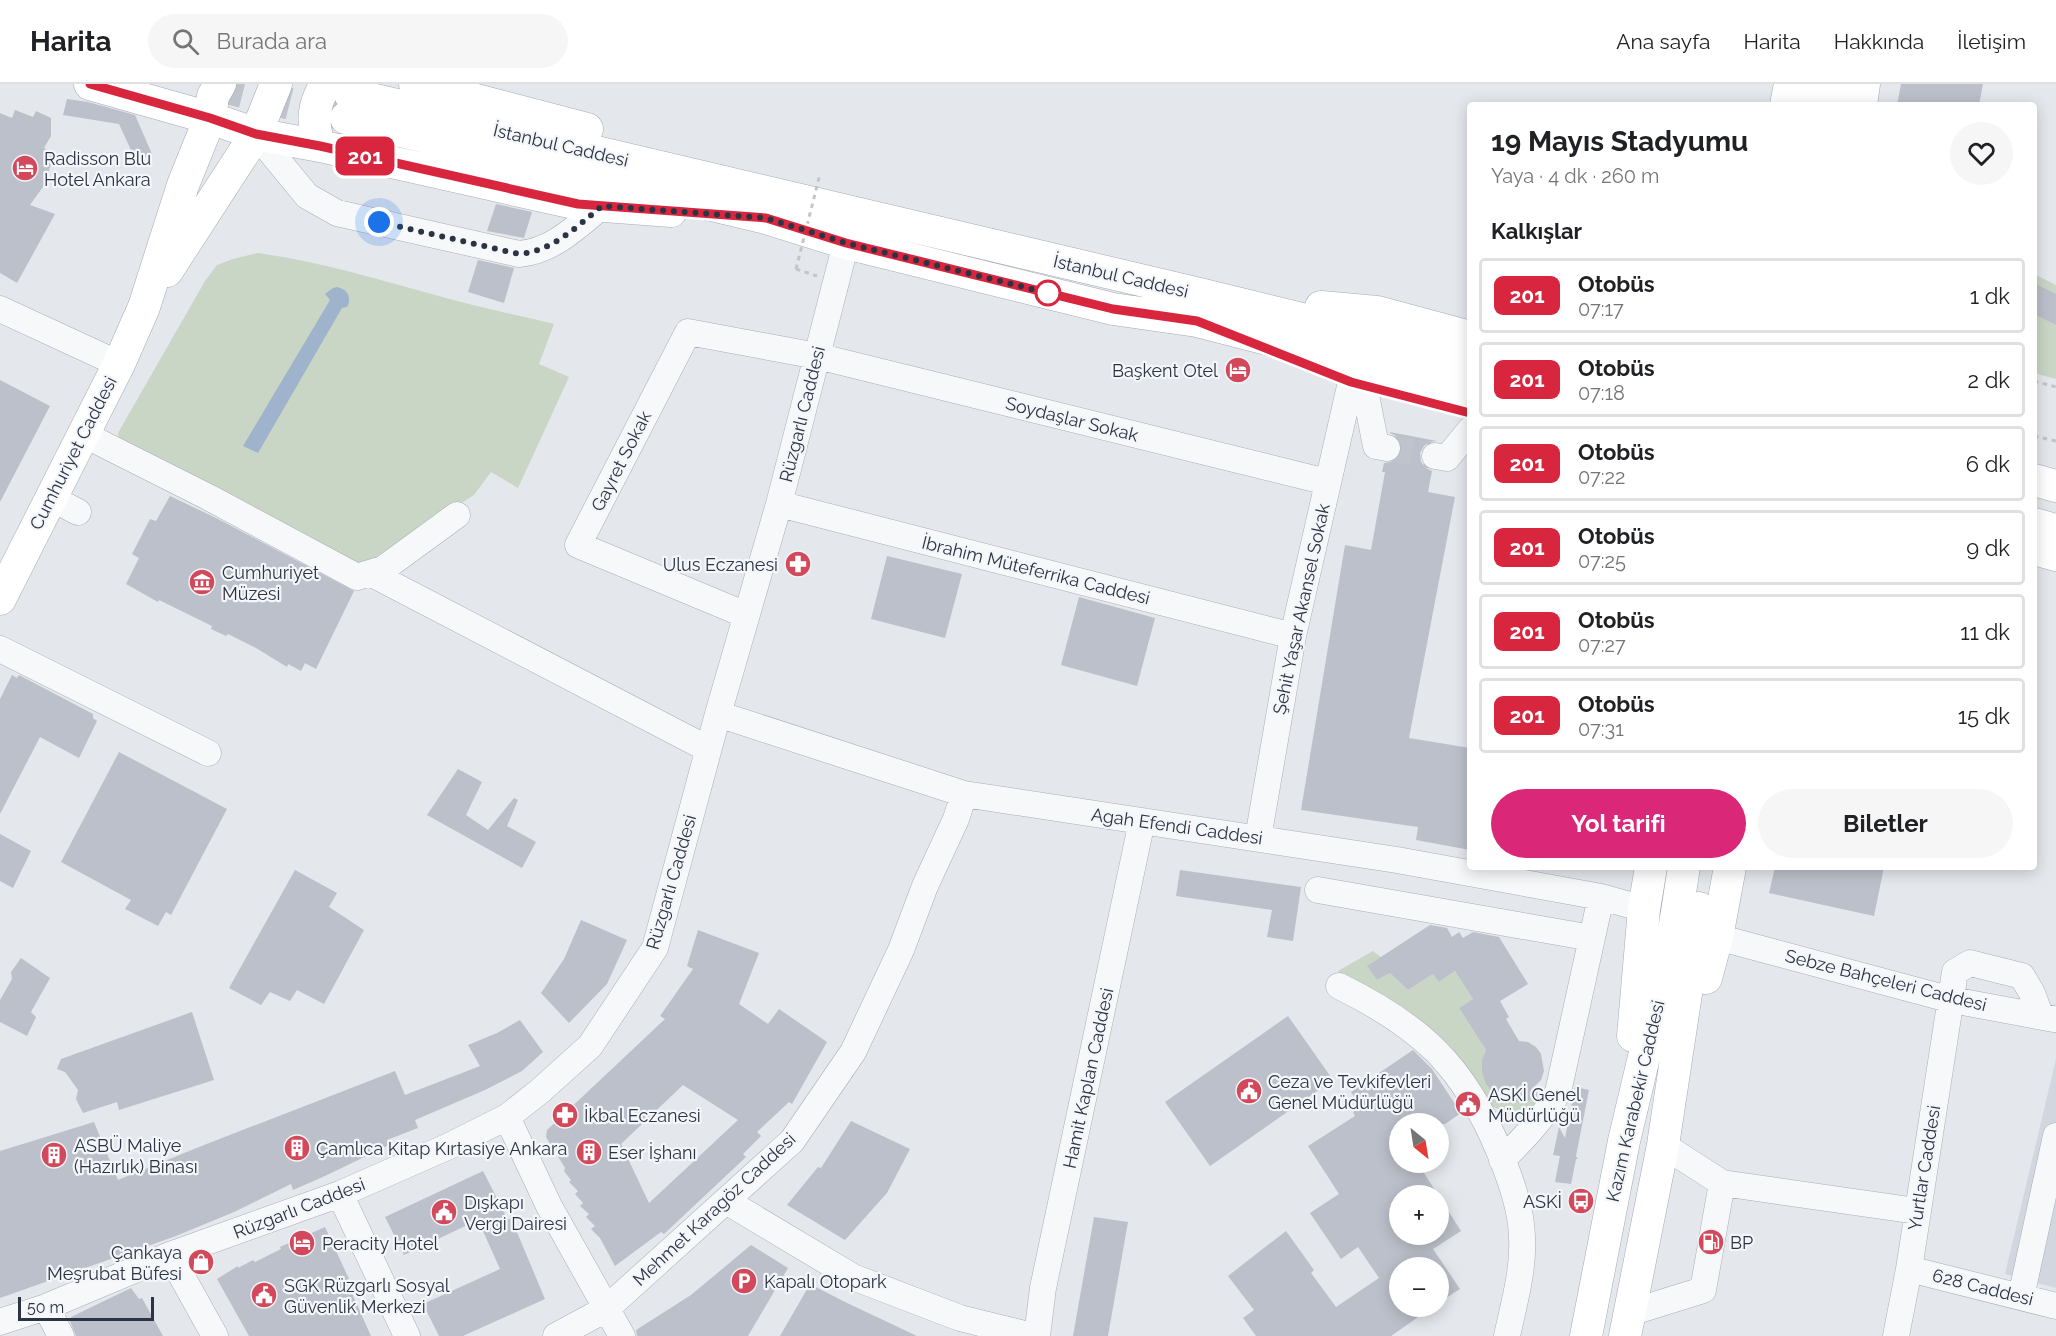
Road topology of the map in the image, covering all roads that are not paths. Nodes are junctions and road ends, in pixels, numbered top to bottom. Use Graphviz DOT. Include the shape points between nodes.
graph roads {
  1 [pos="90,84"];
  2 [pos="220,84"];
  3 [pos="276,84"];
  4 [pos="415,84"];
  5 [pos="1790,84"];
  6 [pos="1816,84"];
  7 [pos="1840,84"];
  8 [pos="1864,84"];
  9 [pos="341,99"];
  10 [pos="1787,102"];
  11 [pos="1813,102"];
  12 [pos="1837,102"];
  13 [pos="1861,102"];
  14 [pos="210,118"];
  15 [pos="256,134"];
  16 [pos="320,146"];
  17 [pos="602,206"];
  18 [pos="768,207"];
  19 [pos="846,243"];
  20 [pos="144,307"];
  21 [pos="1200,308"];
  22 [pos="0,309"];
  23 [pos="1467,336"];
  24 [pos="817,356"];
  25 [pos="1467,359"];
  26 [pos="118,364"];
  27 [pos="1358,383"];
  28 [pos="1467,390"];
  29 [pos="1467,412"];
  30 [pos="83,434"];
  31 [pos="1467,434"];
  32 [pos="1387,448"];
  33 [pos="1435,456"];
  34 [pos="2037,481"];
  35 [pos="1327,482"];
  36 [pos="2056,486"];
  37 [pos="2037,499"];
  38 [pos="2056,503"];
  39 [pos="779,504"];
  40 [pos="458,515"];
  41 [pos="2037,525"];
  42 [pos="2056,530"];
  43 [pos="2037,550"];
  44 [pos="2056,555"];
  45 [pos="372,574"];
  46 [pos="0,599"];
  47 [pos="746,615"];
  48 [pos="1293,636"];
  49 [pos="0,649"];
  50 [pos="718,714"];
  51 [pos="708,749"];
  52 [pos="208,753"];
  53 [pos="964,794"];
  54 [pos="1142,821"];
  55 [pos="1258,838"];
  56 [pos="1650,870"];
  57 [pos="1684,870"];
  58 [pos="1705,870"];
  59 [pos="1728,870"];
  60 [pos="1318,890"];
  61 [pos="1601,897"];
  62 [pos="1644,909"];
  63 [pos="1695,934"];
  64 [pos="1592,938"];
  65 [pos="1339,986"];
  66 [pos="1952,1000"];
  67 [pos="2048,1017"];
  68 [pos="507,1117"];
  69 [pos="2056,1136"];
  70 [pos="1624,1141"];
  71 [pos="1663,1145"];
  72 [pos="1502,1160"];
  73 [pos="1722,1183"];
  74 [pos="340,1194"];
  75 [pos="726,1202"];
  76 [pos="1917,1211"];
  77 [pos="170,1255"];
  78 [pos="1909,1269"];
  79 [pos="2021,1297"];
  80 [pos="2056,1306"];
  81 [pos="46,1307"];
  82 [pos="606,1309"];
  83 [pos="0,1322"];
  84 [pos="1627,1324"];
  85 [pos="1582,1332"];
  86 [pos="61,1336"];
  87 [pos="215,1336"];
  88 [pos="407,1336"];
  89 [pos="556,1336"];
  90 [pos="622,1336"];
  91 [pos="1035,1336"];
  92 [pos="1507,1336"];
  93 [pos="1896,1336"];
  1 -- 14 [label="main road, İstanbul Caddesi"];
  2 -- 14 [label="main road, Cumhuriyet Caddesi" via="213,96"];
  3 -- 15 [label="main road, Cumhuriyet Caddesi"];
  4 -- 18 [label="main road, İstanbul Caddesi" via="602,133"];
  5 -- 10 [label="main road"];
  6 -- 11 [label="main road"];
  7 -- 12 [label="main road"];
  8 -- 13 [label="main road"];
  9 -- 16 [label="main road, İstanbul Caddesi" via="317,98 313,117"];
  9 -- 18 [label="main road, İstanbul Caddesi"];
  14 -- 15 [label="main road, İstanbul Caddesi"];
  14 -- 20 [label="main road, Cumhuriyet Caddesi" via="183,185"];
  15 -- 16 [label="main road, İstanbul Caddesi"];
  15 -- 17 [label="street" via="307,196 338,213 519,254 535,253 560,240"];
  15 -- 20 [label="main road, Cumhuriyet Caddesi"];
  16 -- 17 [label="main road, İstanbul Caddesi" via="578,204"];
  17 -- 18 [label="main road, İstanbul Caddesi"];
  18 -- 19 [label="main road, İstanbul Caddesi"];
  18 -- 21 [label="main road, İstanbul Caddesi"];
  19 -- 21 [label="main road, İstanbul Caddesi" via="1113,309"];
  19 -- 24 [label="street, Rüzgarlı Caddesi"];
  20 -- 26 [label="main road, Cumhuriyet Caddesi"];
  21 -- 23 [label="main road" via="1377,312"];
  21 -- 25 [label="main road, İstanbul Caddesi"];
  21 -- 27 [label="main road"];
  21 -- 28 [label="main road, İstanbul Caddesi"];
  22 -- 26 [label="street"];
  24 -- 35 [label="street, Soydaşlar Sokak"];
  24 -- 39 [label="street, Rüzgarlı Caddesi"];
  24 -- 47 [label="street, Gayret Sokak" via="687,332 578,545"];
  26 -- 30 [label="main road, Cumhuriyet Caddesi"];
  27 -- 29 [label="main road"];
  27 -- 32 [label="street" via="1376,446"];
  27 -- 35 [label="street, Şehit Yaşar Akansel Sokak"];
  30 -- 45 [label="street" via="357,577"];
  30 -- 46 [label="main road, Cumhuriyet Caddesi" via="64,505"];
  31 -- 33 [label="street" via="1447,459"];
  34 -- 36 [label="main road"];
  35 -- 48 [label="street, Şehit Yaşar Akansel Sokak"];
  37 -- 38 [label="main road"];
  39 -- 47 [label="street, Rüzgarlı Caddesi"];
  39 -- 48 [label="street, İbrahim Müteferrika Caddesi"];
  40 -- 45 [label="street"];
  41 -- 42 [label="main road"];
  43 -- 44 [label="main road"];
  45 -- 51 [label="street"];
  47 -- 50 [label="street, Rüzgarlı Caddesi"];
  48 -- 55 [label="street, Şehit Yaşar Akansel Sokak"];
  49 -- 52 [label="street"];
  50 -- 51 [label="street, Rüzgarlı Caddesi"];
  50 -- 53 [label="street, Agah Efendi Caddesi"];
  51 -- 68 [label="street, Rüzgarlı Caddesi" via="655,948 590,1046"];
  53 -- 54 [label="street, Agah Efendi Caddesi"];
  53 -- 75 [label="street, Mehmet Karagöz Caddesi" via="901,950 853,1052 792,1141"];
  54 -- 55 [label="street, Agah Efendi Caddesi"];
  54 -- 91 [label="street, Hamit Kaplan Caddesi"];
  55 -- 61 [label="street, Agah Efendi Caddesi"];
  56 -- 62 [label="main road"];
  57 -- 63 [label="main road, Kazım Karabekir Caddesi"];
  58 -- 63 [label="main road, Kazım Karabekir Caddesi"];
  59 -- 63 [label="main road"];
  60 -- 64 [label="street"];
  61 -- 62 [label="street, Agah Efendi Caddesi"];
  61 -- 64 [label="street"];
  62 -- 70 [label="main road"];
  63 -- 66 [label="street, Sebze Bahçeleri Caddesi"];
  63 -- 70 [label="main road, Kazım Karabekir Caddesi"];
  63 -- 71 [label="main road, Kazım Karabekir Caddesi"];
  64 -- 72 [label="street" via="1558,1092 1548,1111"];
  65 -- 72 [label="street" via="1373,1002 1416,1031 1448,1061 1491,1132"];
  66 -- 67 [label="street, Sebze Bahçeleri Caddesi"];
  66 -- 67 [label="street, Yurtlar Caddesi" via="1955,972 1970,963 2022,976"];
  66 -- 76 [label="street, Yurtlar Caddesi"];
  68 -- 74 [label="street, Rüzgarlı Caddesi"];
  68 -- 82 [label="street" via="549,1206"];
  69 -- 79 [label="street"];
  70 -- 85 [label="main road, Kazım Karabekir Caddesi"];
  71 -- 73 [label="street"];
  71 -- 84 [label="main road, Kazım Karabekir Caddesi"];
  72 -- 92 [label="street" via="1519,1210 1522,1236 1521,1269"];
  73 -- 76 [label="street"];
  73 -- 84 [label="street" via="1703,1290"];
  74 -- 77 [label="street, Rüzgarlı Caddesi"];
  74 -- 88 [label="street"];
  75 -- 82 [label="street, Mehmet Karagöz Caddesi"];
  75 -- 91 [label="street" via="854,1277 960,1318"];
  76 -- 78 [label="street, Yurtlar Caddesi"];
  77 -- 81 [label="street, Rüzgarlı Caddesi"];
  77 -- 87 [label="street"];
  78 -- 79 [label="street, 628 Caddesi"];
  78 -- 93 [label="street, Yurtlar Caddesi"];
  79 -- 80 [label="street, 628 Caddesi"];
  81 -- 83 [label="street, Rüzgarlı Caddesi"];
  81 -- 86 [label="street"];
  82 -- 89 [label="street, Mehmet Karagöz Caddesi"];
  82 -- 90 [label="street"];
}
